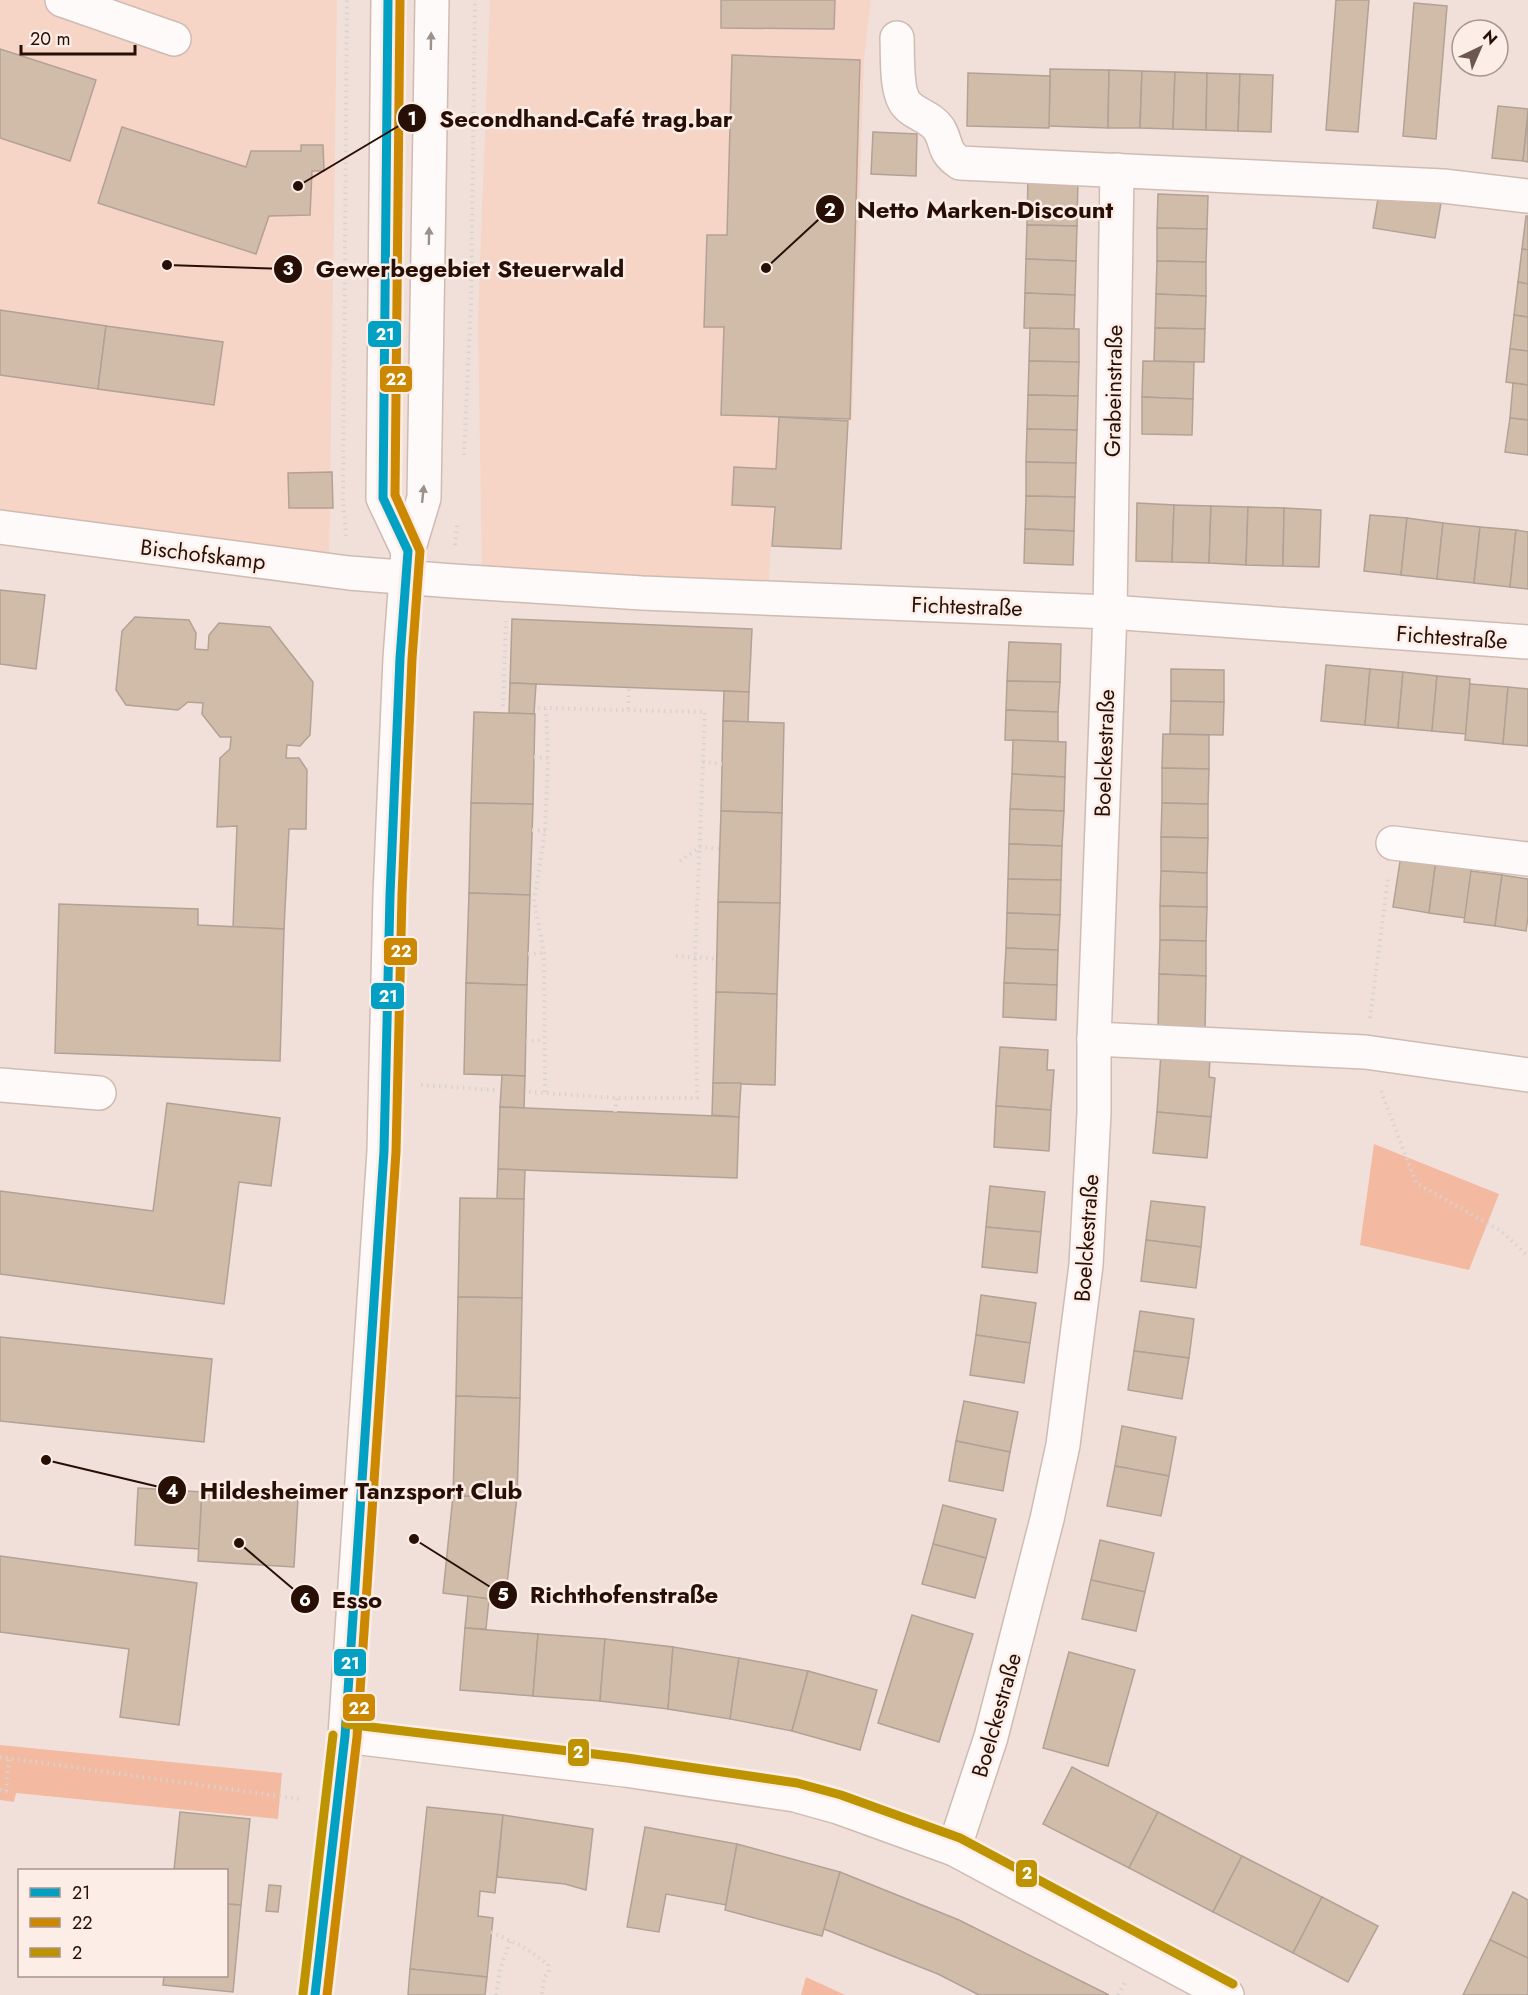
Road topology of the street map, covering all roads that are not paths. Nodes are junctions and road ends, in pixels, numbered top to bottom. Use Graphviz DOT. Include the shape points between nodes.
graph roads {
  1 [pos="62,0"];
  2 [pos="388,0"];
  3 [pos="432,0"];
  4 [pos="897,38"];
  5 [pos="174,39"];
  6 [pos="1117,170"];
  7 [pos="1528,196"];
  8 [pos="0,528"];
  9 [pos="407,564"];
  10 [pos="1110,612"];
  11 [pos="1528,642"];
  12 [pos="1393,843"];
  13 [pos="1528,859"];
  14 [pos="1094,1039"];
  15 [pos="1528,1075"];
  16 [pos="0,1085"];
  17 [pos="99,1094"];
  18 [pos="345,1736"];
  19 [pos="954,1849"];
  20 [pos="315,1995"];
  21 [pos="1227,1995"];
  1 -- 5 [label="street"];
  2 -- 9 [label="street" via="383,498"];
  9 -- 3 [label="street, one-way" via="424,498"];
  4 -- 6 [label="street" via="900,93 908,106 940,130 944,146 960,164"];
  6 -- 7 [label="street" via="1443,186"];
  6 -- 10 [label="street, Grabeinstraße"];
  8 -- 9 [label="street, Bischofskamp" via="349,573"];
  9 -- 10 [label="street, Fichtestraße" via="453,581 507,585"];
  9 -- 18 [label="street" via="391,871 384,1151"];
  10 -- 11 [label="street, Fichtestraße"];
  10 -- 14 [label="street, Boelckestraße"];
  12 -- 13 [label="street"];
  14 -- 15 [label="street" via="1365,1052"];
  14 -- 19 [label="street, Boelckestraße" via="1086,1265 1063,1445 997,1716"];
  16 -- 17 [label="street"];
  18 -- 19 [label="street" via="615,1768 795,1795"];
  18 -- 20 [label="street"];
  19 -- 21 [label="street"];
}
